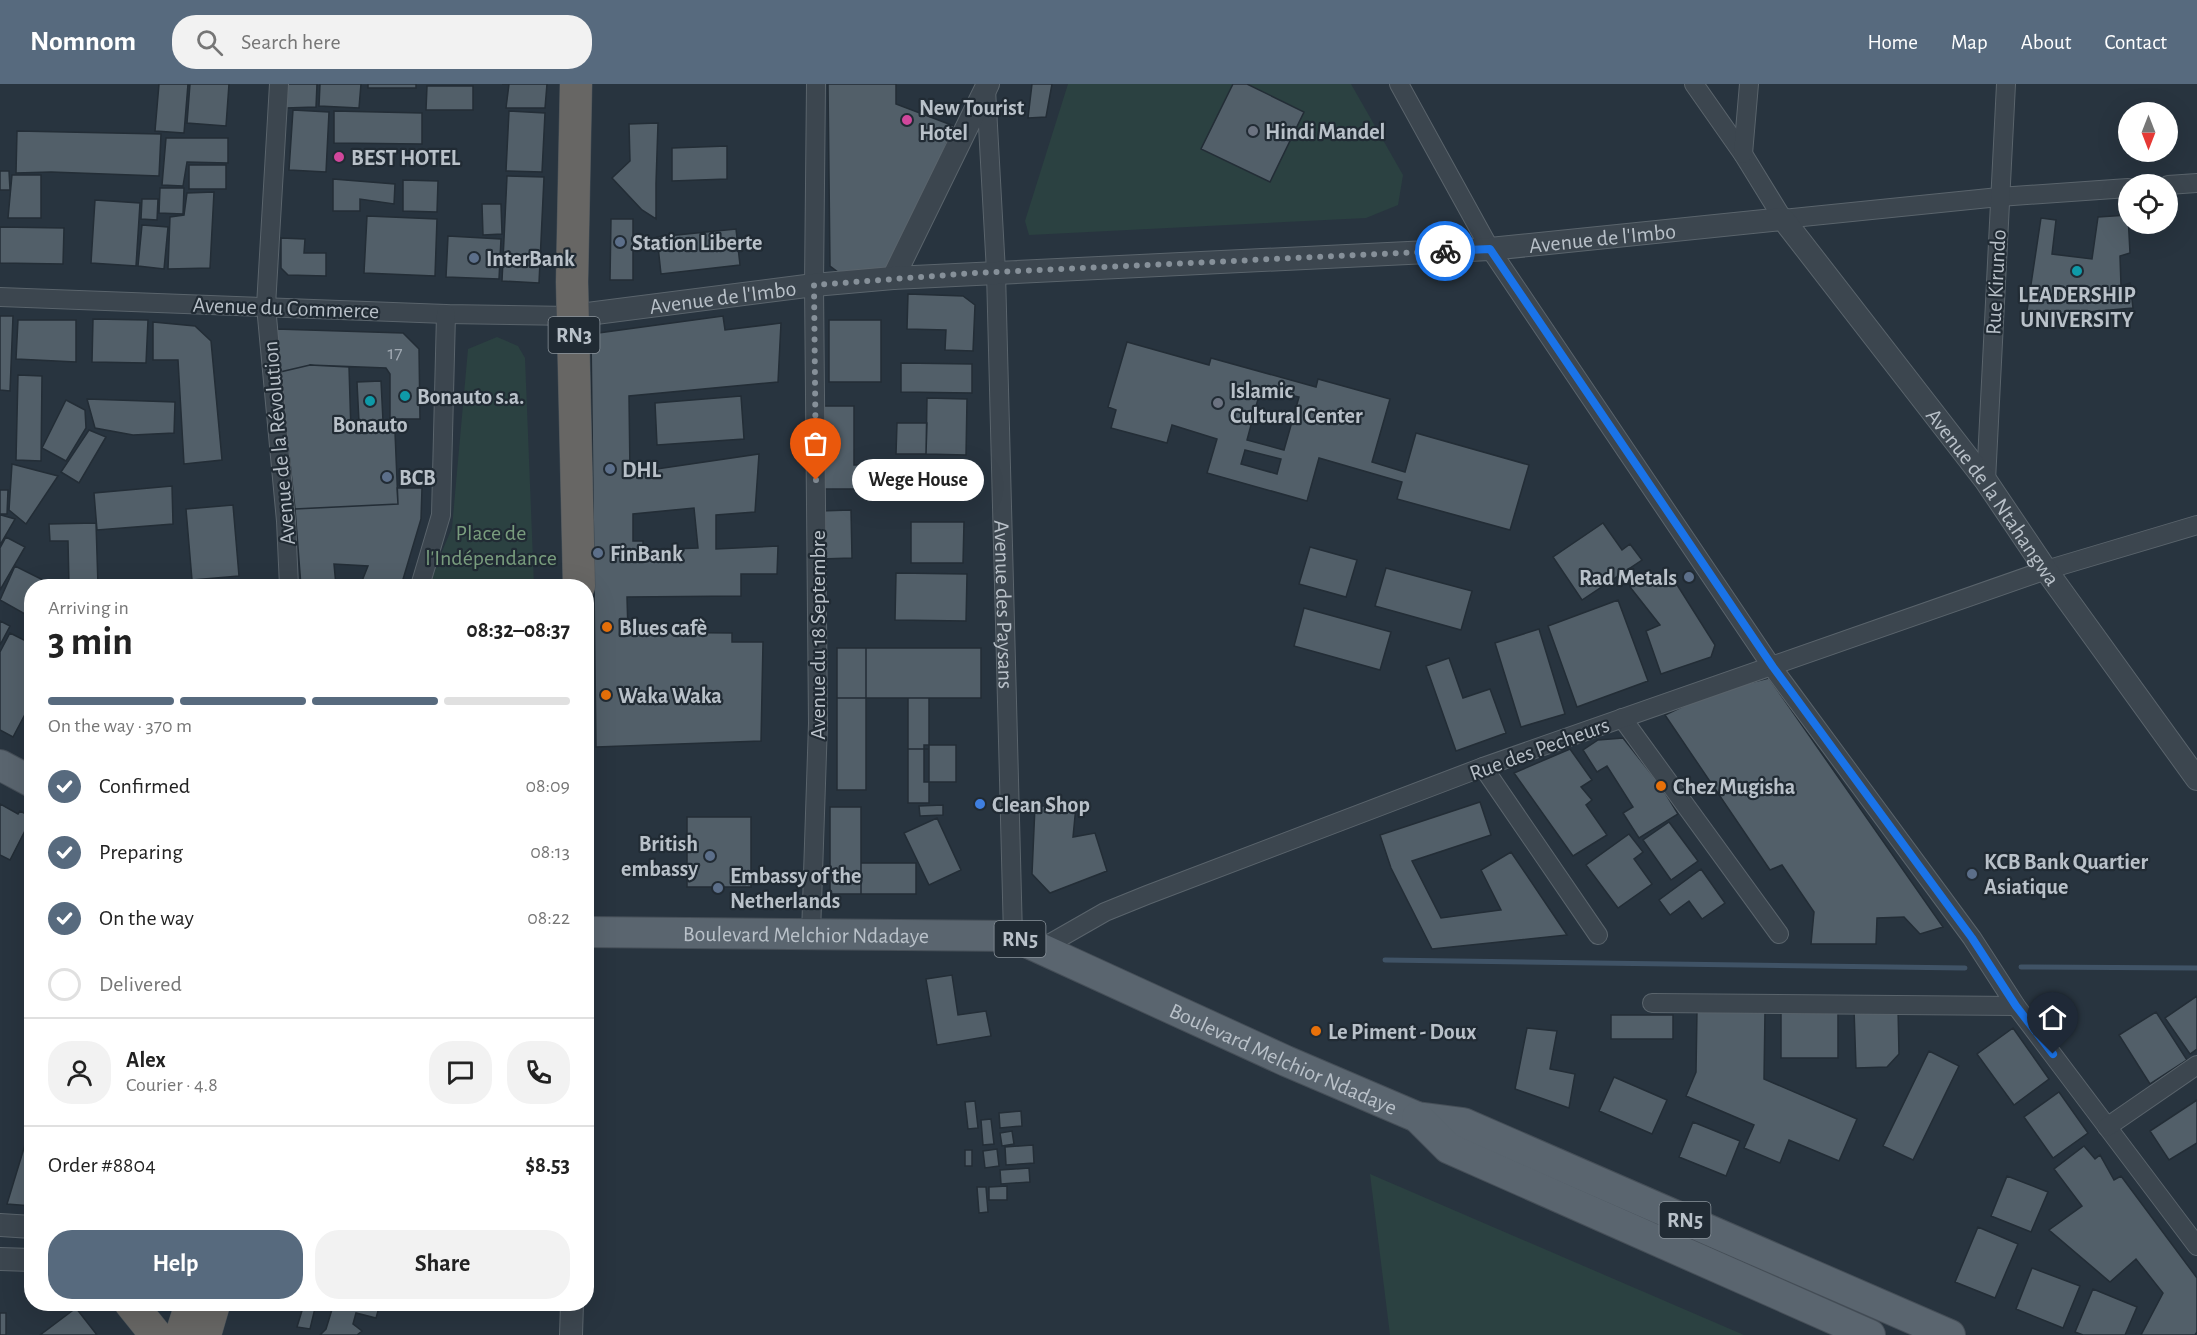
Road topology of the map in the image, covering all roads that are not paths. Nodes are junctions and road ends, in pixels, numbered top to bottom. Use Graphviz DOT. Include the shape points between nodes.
graph roads {
  1 [pos="279,84"];
  2 [pos="576,84"];
  3 [pos="816,84"];
  4 [pos="1399,84"];
  5 [pos="1694,84"];
  6 [pos="1749,84"];
  7 [pos="2006,84"];
  8 [pos="987,86"];
  9 [pos="1743,154"];
  10 [pos="2197,183"];
  11 [pos="2178,184"];
  12 [pos="2118,189"];
  13 [pos="1999,197"];
  14 [pos="1783,219"];
  15 [pos="1490,249"];
  16 [pos="996,272"];
  17 [pos="893,278"];
  18 [pos="814,285"];
  19 [pos="0,297"];
  20 [pos="266,306"];
  21 [pos="446,314"];
  22 [pos="572,316"];
  23 [pos="1986,481"];
  24 [pos="2197,525"];
  25 [pos="2046,570"];
  26 [pos="290,579"];
  27 [pos="422,579"];
  28 [pos="579,579"];
  29 [pos="1773,667"];
  30 [pos="1622,718"];
  31 [pos="0,765"];
  32 [pos="1483,767"];
  33 [pos="24,778"];
  34 [pos="2197,779"];
  35 [pos="594,932"];
  36 [pos="811,934"];
  37 [pos="1779,934"];
  38 [pos="1598,935"];
  39 [pos="1013,936"];
  40 [pos="1042,948"];
  41 [pos="1652,1003"];
  42 [pos="2016,1006"];
  43 [pos="2197,1065"];
  44 [pos="1417,1117"];
  45 [pos="2107,1126"];
  46 [pos="0,1225"];
  47 [pos="24,1226"];
  48 [pos="2197,1246"];
  49 [pos="0,1259"];
  50 [pos="24,1260"];
  51 [pos="137,1311"];
  52 [pos="189,1311"];
  53 [pos="212,1311"];
  54 [pos="572,1311"];
  55 [pos="156,1335"];
  56 [pos="181,1335"];
  57 [pos="205,1335"];
  58 [pos="571,1335"];
  59 [pos="1870,1335"];
  60 [pos="1950,1335"];
  1 -- 20 [label="street, Avenue de la Révolution"];
  2 -- 22 [label="highway, RN3"];
  3 -- 18 [label="street, Avenue du 18 Septembre"];
  4 -- 15 [label="street"];
  5 -- 9 [label="street"];
  6 -- 9 [label="street"];
  7 -- 13 [label="street, Rue Kirundo"];
  8 -- 16 [label="street, Avenue des Paysans"];
  8 -- 17 [label="street"];
  9 -- 14 [label="street"];
  10 -- 11 [label="street"];
  12 -- 13 [label="street, Avenue de l'Imbo"];
  13 -- 14 [label="street, Avenue de l'Imbo"];
  13 -- 23 [label="street, Rue Kirundo"];
  14 -- 15 [label="street, Avenue de l'Imbo"];
  14 -- 23 [label="street, Avenue de la Ntahangwa"];
  15 -- 16 [label="street, Avenue de l'Imbo"];
  15 -- 29 [label="street"];
  16 -- 17 [label="street, Avenue de l'Imbo"];
  16 -- 39 [label="street, Avenue des Paysans"];
  17 -- 18 [label="street, Avenue de l'Imbo"];
  18 -- 22 [label="street, Avenue de l'Imbo"];
  18 -- 36 [label="street, Avenue du 18 Septembre" via="818,723"];
  19 -- 20 [label="street, Avenue du Commerce"];
  20 -- 21 [label="street, Avenue du Commerce"];
  20 -- 26 [label="street, Avenue de la Révolution"];
  21 -- 22 [label="street, Avenue du Commerce"];
  21 -- 27 [label="street" via="441,515"];
  22 -- 28 [label="highway, RN3"];
  23 -- 25 [label="street, Avenue de la Ntahangwa"];
  24 -- 25 [label="street, Rue des Pecheurs"];
  25 -- 29 [label="street, Rue des Pecheurs"];
  25 -- 34 [label="street, Avenue de la Ntahangwa"];
  29 -- 30 [label="street, Rue des Pecheurs"];
  29 -- 42 [label="street" via="1982,952"];
  30 -- 32 [label="street, Rue des Pecheurs"];
  30 -- 37 [label="street"];
  31 -- 33 [label="main road"];
  32 -- 38 [label="street"];
  32 -- 40 [label="street, Rue des Pecheurs" via="1105,912"];
  35 -- 36 [label="main road, Boulevard Melchior Ndadaye / RN5"];
  36 -- 39 [label="main road, Boulevard Melchior Ndadaye / RN5"];
  39 -- 40 [label="main road, Boulevard Melchior Ndadaye / RN5"];
  40 -- 44 [label="main road, Boulevard Melchior Ndadaye / RN5"];
  41 -- 42 [label="street"];
  42 -- 45 [label="street"];
  43 -- 45 [label="street"];
  44 -- 59 [label="main road, RN5" via="1448,1148"];
  44 -- 60 [label="main road, Boulevard Melchior Ndadaye / RN5" via="1463,1123"];
  45 -- 48 [label="street"];
  46 -- 47 [label="street"];
  49 -- 50 [label="street"];
  51 -- 55 [label="highway"];
  52 -- 56 [label="highway"];
  53 -- 57 [label="highway"];
  54 -- 58 [label="street"];
}
